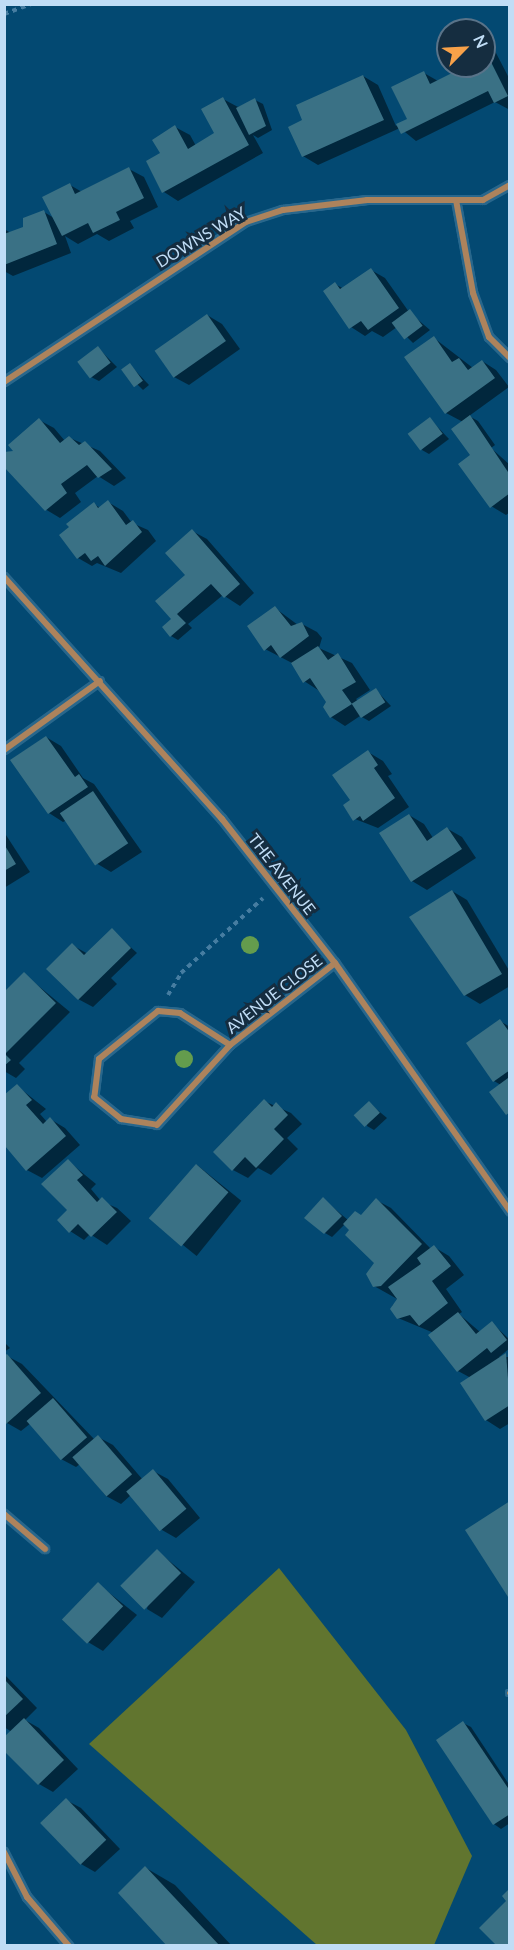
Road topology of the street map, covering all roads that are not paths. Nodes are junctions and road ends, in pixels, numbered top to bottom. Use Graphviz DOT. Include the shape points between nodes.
graph roads {
  1 [pos="510,185"];
  2 [pos="456,200"];
  3 [pos="510,358"];
  4 [pos="4,382"];
  5 [pos="4,578"];
  6 [pos="100,681"];
  7 [pos="4,750"];
  8 [pos="335,963"];
  9 [pos="230,1046"];
  10 [pos="510,1211"];
  11 [pos="4,1514"];
  12 [pos="45,1549"];
  13 [pos="4,1852"];
  14 [pos="69,1946"];
  1 -- 2 [label="street, DOWNS WAY" via="483,200"];
  2 -- 3 [label="street" via="473,293 489,337"];
  2 -- 4 [label="street, DOWNS WAY" via="367,200 283,210 246,222"];
  5 -- 6 [label="street, THE AVENUE"];
  6 -- 7 [label="street"];
  6 -- 8 [label="street, THE AVENUE" via="222,819"];
  8 -- 9 [label="street, AVENUE CLOSE"];
  8 -- 10 [label="street, THE AVENUE"];
  9 -- 9 [label="street, AVENUE CLOSE" via="157,1125 121,1119 94,1097 99,1059 158,1011 180,1013"];
  11 -- 12 [label="street"];
  13 -- 14 [label="street" via="27,1897"];
}
